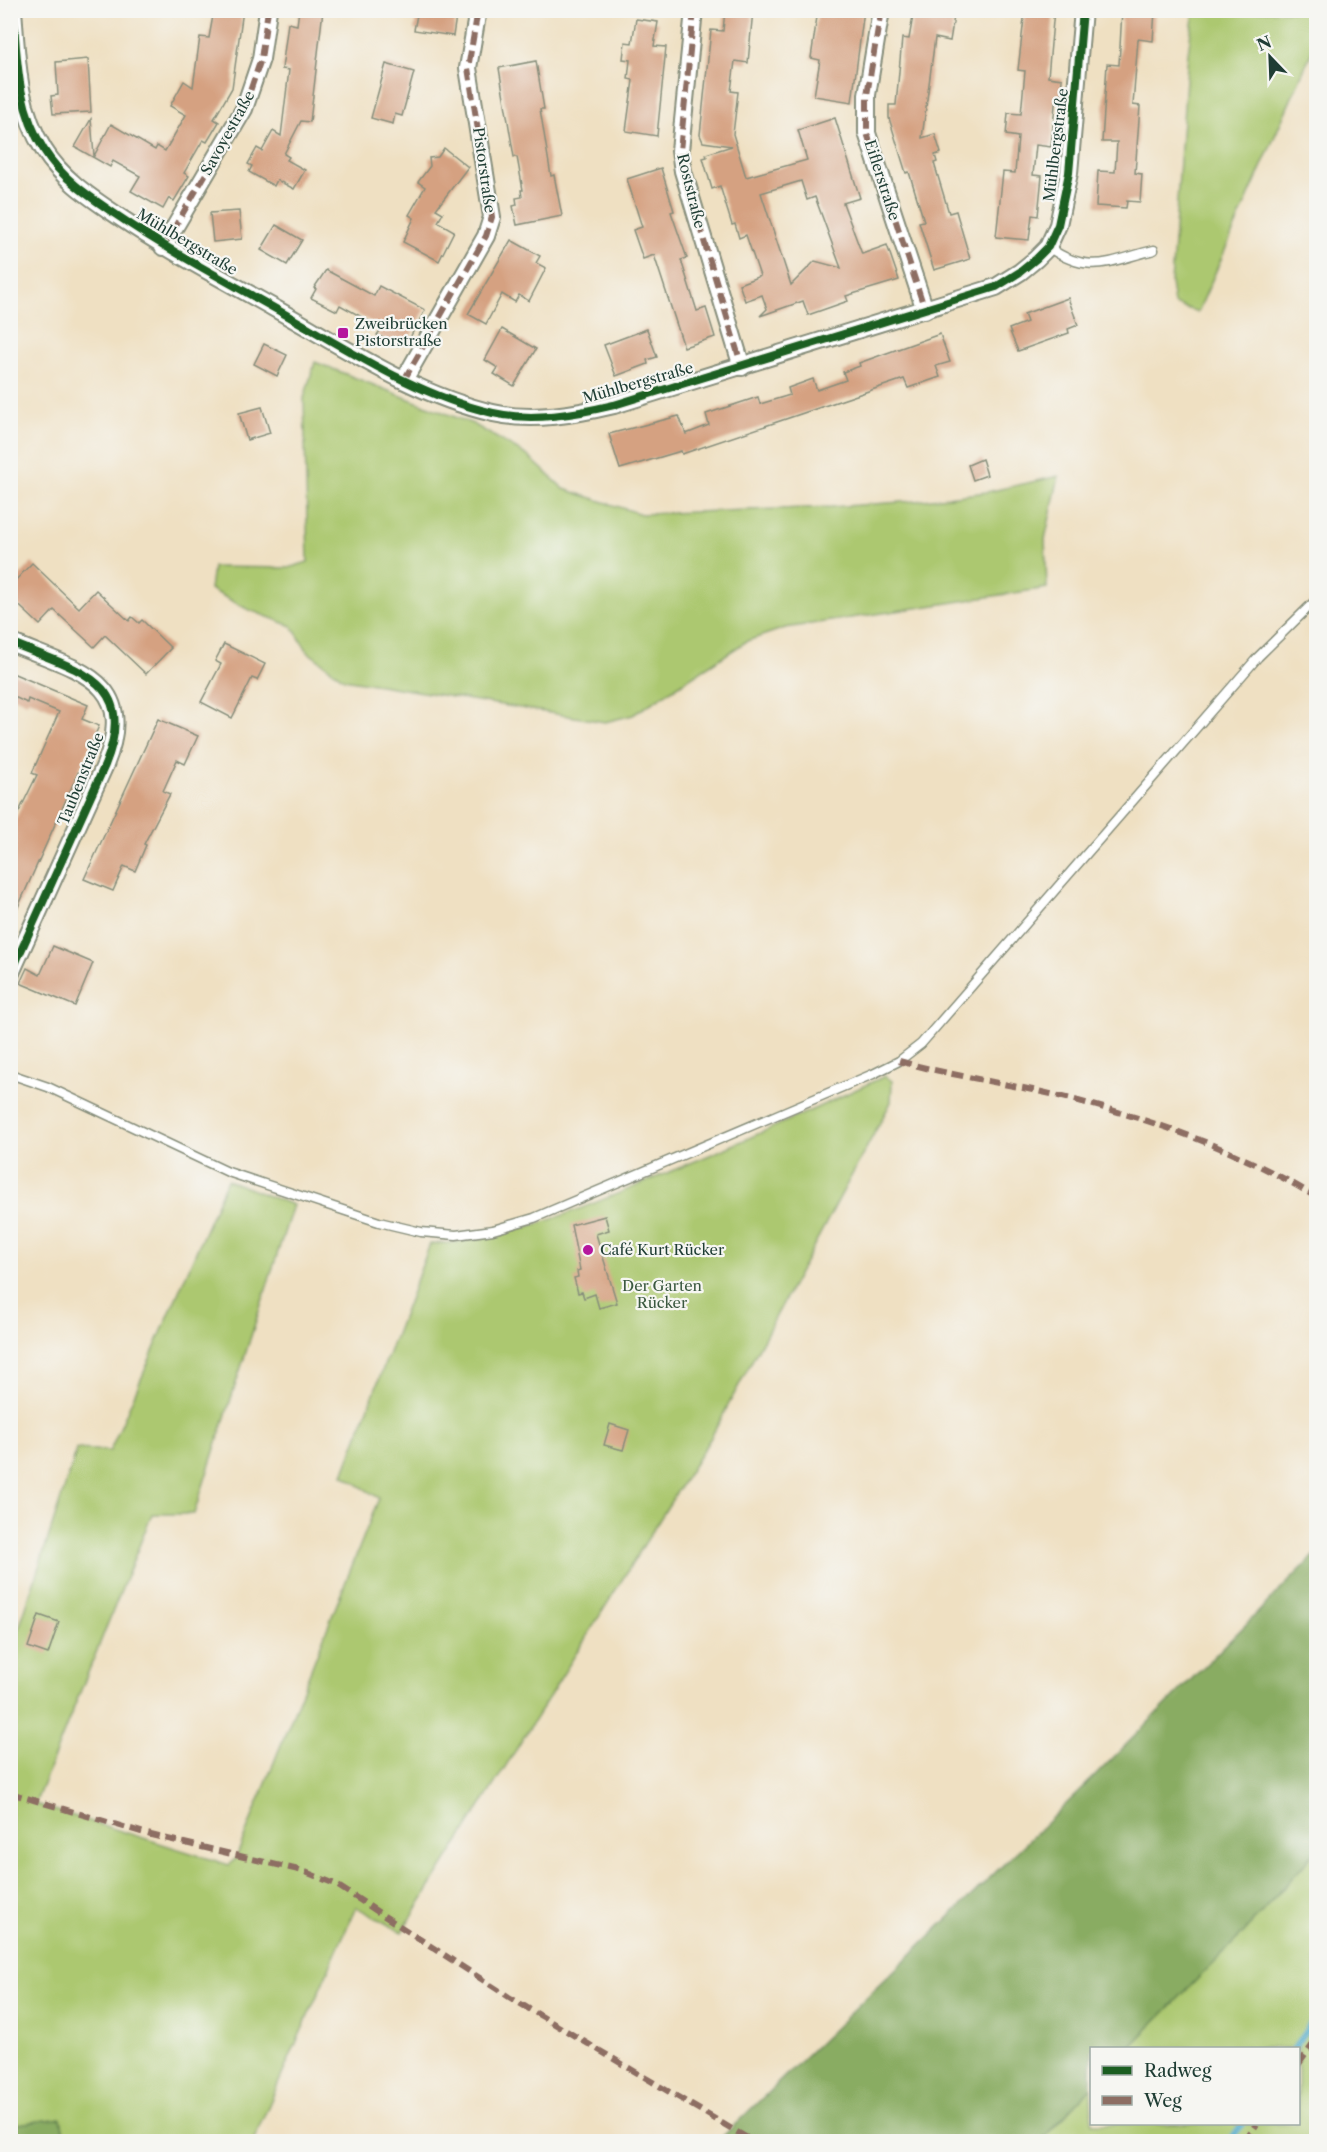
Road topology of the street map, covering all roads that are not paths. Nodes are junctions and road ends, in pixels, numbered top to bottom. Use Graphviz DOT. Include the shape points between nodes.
graph roads {
  1 [pos="13,10"];
  2 [pos="268,10"];
  3 [pos="478,10"];
  4 [pos="694,10"];
  5 [pos="881,10"];
  6 [pos="1083,10"];
  7 [pos="163,247"];
  8 [pos="1048,247"];
  9 [pos="1154,250"];
  10 [pos="925,310"];
  11 [pos="742,367"];
  12 [pos="404,380"];
  13 [pos="1317,600"];
  14 [pos="10,642"];
  15 [pos="10,975"];
  16 [pos="10,1074"];
  1 -- 7 [label="street, Mühlbergstraße" via="19,82 25,108 44,150 83,192"];
  2 -- 7 [label="street, Savoyestraße" via="261,59 244,110"];
  3 -- 12 [label="street, Pistorstraße" via="468,68 492,217 486,236"];
  4 -- 11 [label="street, Roststraße" via="680,151"];
  5 -- 10 [label="street, Eiflerstraße" via="867,95 867,133"];
  6 -- 8 [label="street, Mühlbergstraße" via="1066,194"];
  7 -- 12 [label="street, Mühlbergstraße"];
  8 -- 9 [label="lane" via="1073,262 1085,264"];
  8 -- 10 [label="street, Mühlbergstraße" via="996,287"];
  10 -- 11 [label="street, Mühlbergstraße"];
  11 -- 12 [label="street, Mühlbergstraße" via="614,405 574,414 540,416 497,414 465,406"];
  13 -- 16 [label="lane" via="1258,657 921,1044 873,1074 534,1218 456,1236 379,1222 228,1172 48,1087"];
  14 -- 15 [label="street, Taubenstraße" via="96,682 110,699 117,718 111,749"];
}
